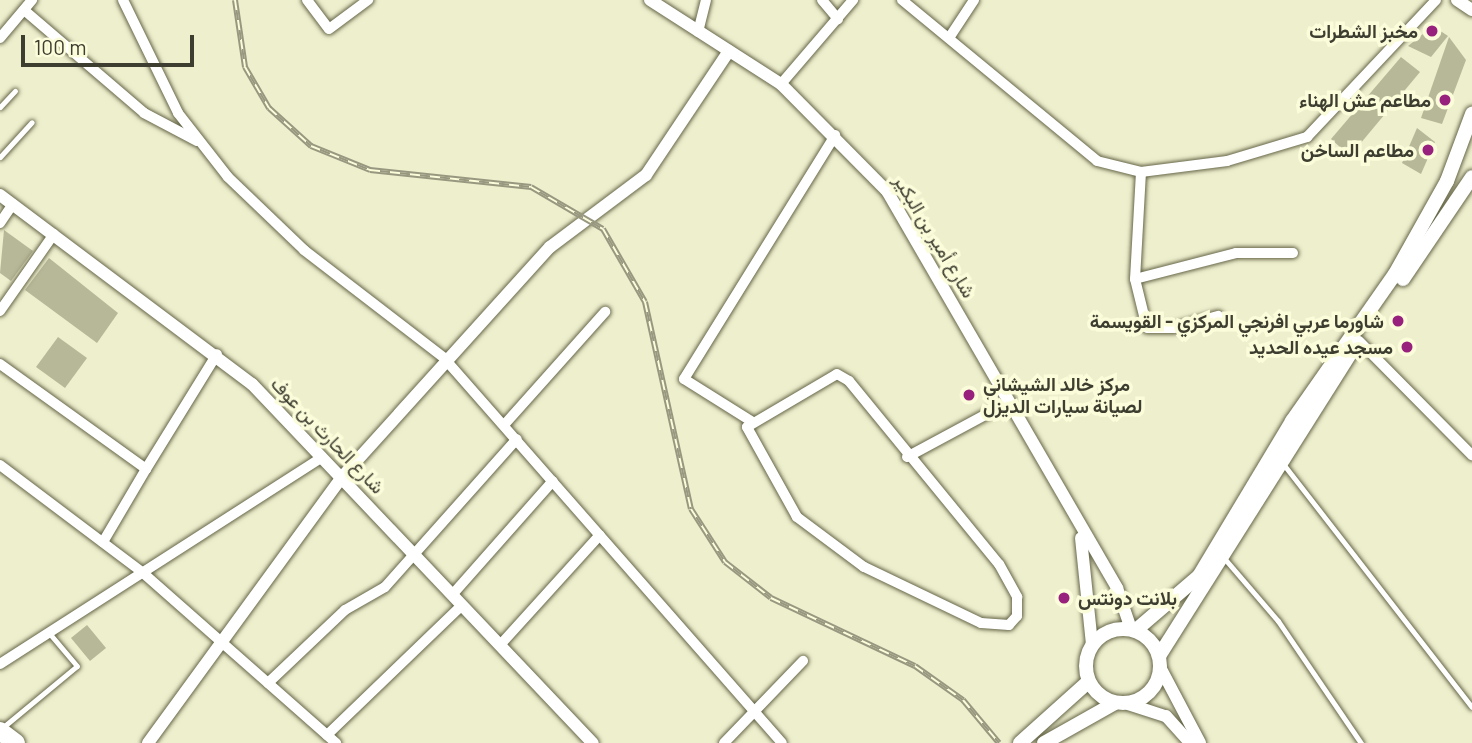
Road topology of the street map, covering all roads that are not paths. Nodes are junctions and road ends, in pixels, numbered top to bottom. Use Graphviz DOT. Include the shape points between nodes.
graph roads {
  1 [pos="32,0"];
  2 [pos="124,0"];
  3 [pos="307,0"];
  4 [pos="368,0"];
  5 [pos="650,0"];
  6 [pos="706,0"];
  7 [pos="822,0"];
  8 [pos="853,0"];
  9 [pos="902,0"];
  10 [pos="974,0"];
  11 [pos="1436,0"];
  12 [pos="1457,0"];
  13 [pos="24,10"];
  14 [pos="1472,10"];
  15 [pos="838,19"];
  16 [pos="698,32"];
  17 [pos="951,35"];
  18 [pos="0,38"];
  19 [pos="729,51"];
  20 [pos="781,84"];
  21 [pos="15,91"];
  22 [pos="0,107"];
  23 [pos="1472,114"];
  24 [pos="32,122"];
  25 [pos="835,135"];
  26 [pos="200,142"];
  27 [pos="1458,154"];
  28 [pos="0,157"];
  29 [pos="1472,169"];
  30 [pos="1141,172"];
  31 [pos="1472,177"];
  32 [pos="0,195"];
  33 [pos="13,204"];
  34 [pos="0,223"];
  35 [pos="54,234"];
  36 [pos="1293,253"];
  37 [pos="1135,279"];
  38 [pos="0,311"];
  39 [pos="605,312"];
  40 [pos="1218,316"];
  41 [pos="1359,341"];
  42 [pos="217,354"];
  43 [pos="444,358"];
  44 [pos="0,363"];
  45 [pos="1009,402"];
  46 [pos="751,421"];
  47 [pos="505,425"];
  48 [pos="517,439"];
  49 [pos="1472,455"];
  50 [pos="323,457"];
  51 [pos="907,457"];
  52 [pos="1282,462"];
  53 [pos="0,465"];
  54 [pos="146,469"];
  55 [pos="342,477"];
  56 [pos="553,481"];
  57 [pos="1080,531"];
  58 [pos="600,535"];
  59 [pos="103,542"];
  60 [pos="415,553"];
  61 [pos="1224,558"];
  62 [pos="142,572"];
  63 [pos="452,595"];
  64 [pos="462,605"];
  65 [pos="46,630"];
  66 [pos="1133,630"];
  67 [pos="222,643"];
  68 [pos="501,644"];
  69 [pos="1092,644"];
  70 [pos="803,661"];
  71 [pos="1160,661"];
  72 [pos="0,664"];
  73 [pos="268,682"];
  74 [pos="1088,682"];
  75 [pos="1121,703"];
  76 [pos="1472,707"];
  77 [pos="753,711"];
  78 [pos="0,731"];
  79 [pos="327,735"];
  80 [pos="16,743"];
  81 [pos="148,743"];
  82 [pos="336,743"];
  83 [pos="593,743"];
  84 [pos="724,743"];
  85 [pos="782,743"];
  86 [pos="1020,743"];
  87 [pos="1044,743"];
  88 [pos="1190,743"];
  89 [pos="1200,743"];
  90 [pos="1361,743"];
  1 -- 13 [label="street"];
  2 -- 26 [label="street" via="162,84"];
  3 -- 4 [label="street" via="329,29"];
  5 -- 16 [label="street, شارع أمير بن البكير"];
  6 -- 16 [label="street"];
  7 -- 15 [label="street"];
  8 -- 15 [label="street"];
  9 -- 17 [label="street"];
  10 -- 17 [label="street"];
  11 -- 30 [label="street" via="1307,138 1227,161"];
  12 -- 14 [label="street"];
  13 -- 18 [label="street"];
  13 -- 26 [label="street" via="144,113"];
  15 -- 20 [label="street"];
  16 -- 19 [label="street, شارع أمير بن البكير"];
  17 -- 30 [label="street" via="1097,161"];
  19 -- 20 [label="street, شارع أمير بن البكير"];
  19 -- 43 [label="street" via="646,175 550,247"];
  20 -- 25 [label="street, شارع أمير بن البكير"];
  21 -- 22 [label="lane"];
  23 -- 27 [label="main road"];
  24 -- 28 [label="lane"];
  25 -- 45 [label="street, شارع أمير بن البكير" via="887,191"];
  25 -- 46 [label="street" via="684,379"];
  26 -- 43 [label="street" via="262,214"];
  27 -- 29 [label="main road" via="1462,166"];
  27 -- 66 [label="main road" via="1395,274 1292,421 1199,576"];
  30 -- 37 [label="street"];
  31 -- 41 [label="main road"];
  32 -- 33 [label="street, شارع الحارث بن عوف"];
  33 -- 34 [label="street"];
  33 -- 35 [label="street, شارع الحارث بن عوف"];
  35 -- 38 [label="street"];
  35 -- 42 [label="street, شارع الحارث بن عوف"];
  36 -- 37 [label="street" via="1236,253"];
  37 -- 40 [label="street" via="1147,328 1174,328"];
  39 -- 47 [label="street"];
  41 -- 49 [label="street"];
  41 -- 52 [label="main road"];
  42 -- 50 [label="street, شارع الحارث بن عوف"];
  42 -- 54 [label="street"];
  43 -- 47 [label="street"];
  43 -- 55 [label="street"];
  44 -- 54 [label="street"];
  45 -- 51 [label="street"];
  45 -- 57 [label="street, شارع أمير بن البكير"];
  46 -- 51 [label="street" via="837,374 849,381"];
  46 -- 51 [label="street" via="748,431 789,504 830,547 981,623 1009,625 1018,606 1012,584"];
  47 -- 48 [label="street"];
  48 -- 56 [label="street"];
  48 -- 60 [label="street"];
  50 -- 55 [label="street, شارع الحارث بن عوف"];
  50 -- 62 [label="street"];
  52 -- 61 [label="main road"];
  52 -- 76 [label="lane"];
  53 -- 59 [label="street"];
  54 -- 59 [label="street"];
  55 -- 60 [label="street, شارع الحارث بن عوف"];
  55 -- 67 [label="street"];
  56 -- 58 [label="street"];
  56 -- 63 [label="street"];
  57 -- 66 [label="street, شارع أمير بن البكير" via="1117,588"];
  57 -- 69 [label="street, شارع أمير بن البكير" via="1092,599"];
  58 -- 68 [label="street"];
  58 -- 77 [label="street"];
  59 -- 62 [label="street"];
  60 -- 63 [label="street, شارع الحارث بن عوف"];
  60 -- 73 [label="street" via="385,587 345,610"];
  61 -- 71 [label="main road"];
  61 -- 90 [label="lane" via="1278,621"];
  62 -- 65 [label="street"];
  62 -- 67 [label="street"];
  63 -- 64 [label="street, شارع الحارث بن عوف"];
  64 -- 68 [label="street, شارع الحارث بن عوف"];
  64 -- 79 [label="street"];
  65 -- 72 [label="street"];
  65 -- 78 [label="lane" via="77,666"];
  66 -- 69 [label="main road" via="1112,630"];
  66 -- 71 [label="main road"];
  67 -- 73 [label="street"];
  67 -- 81 [label="street"];
  68 -- 83 [label="street, شارع الحارث بن عوف"];
  69 -- 74 [label="main road"];
  70 -- 77 [label="street"];
  71 -- 75 [label="main road" via="1151,691"];
  71 -- 89 [label="street"];
  73 -- 79 [label="street"];
  74 -- 75 [label="main road"];
  74 -- 86 [label="main road"];
  75 -- 87 [label="main road"];
  75 -- 88 [label="street" via="1166,716"];
  77 -- 84 [label="street"];
  77 -- 85 [label="street"];
  78 -- 80 [label="highway"];
  79 -- 82 [label="street"];
}
